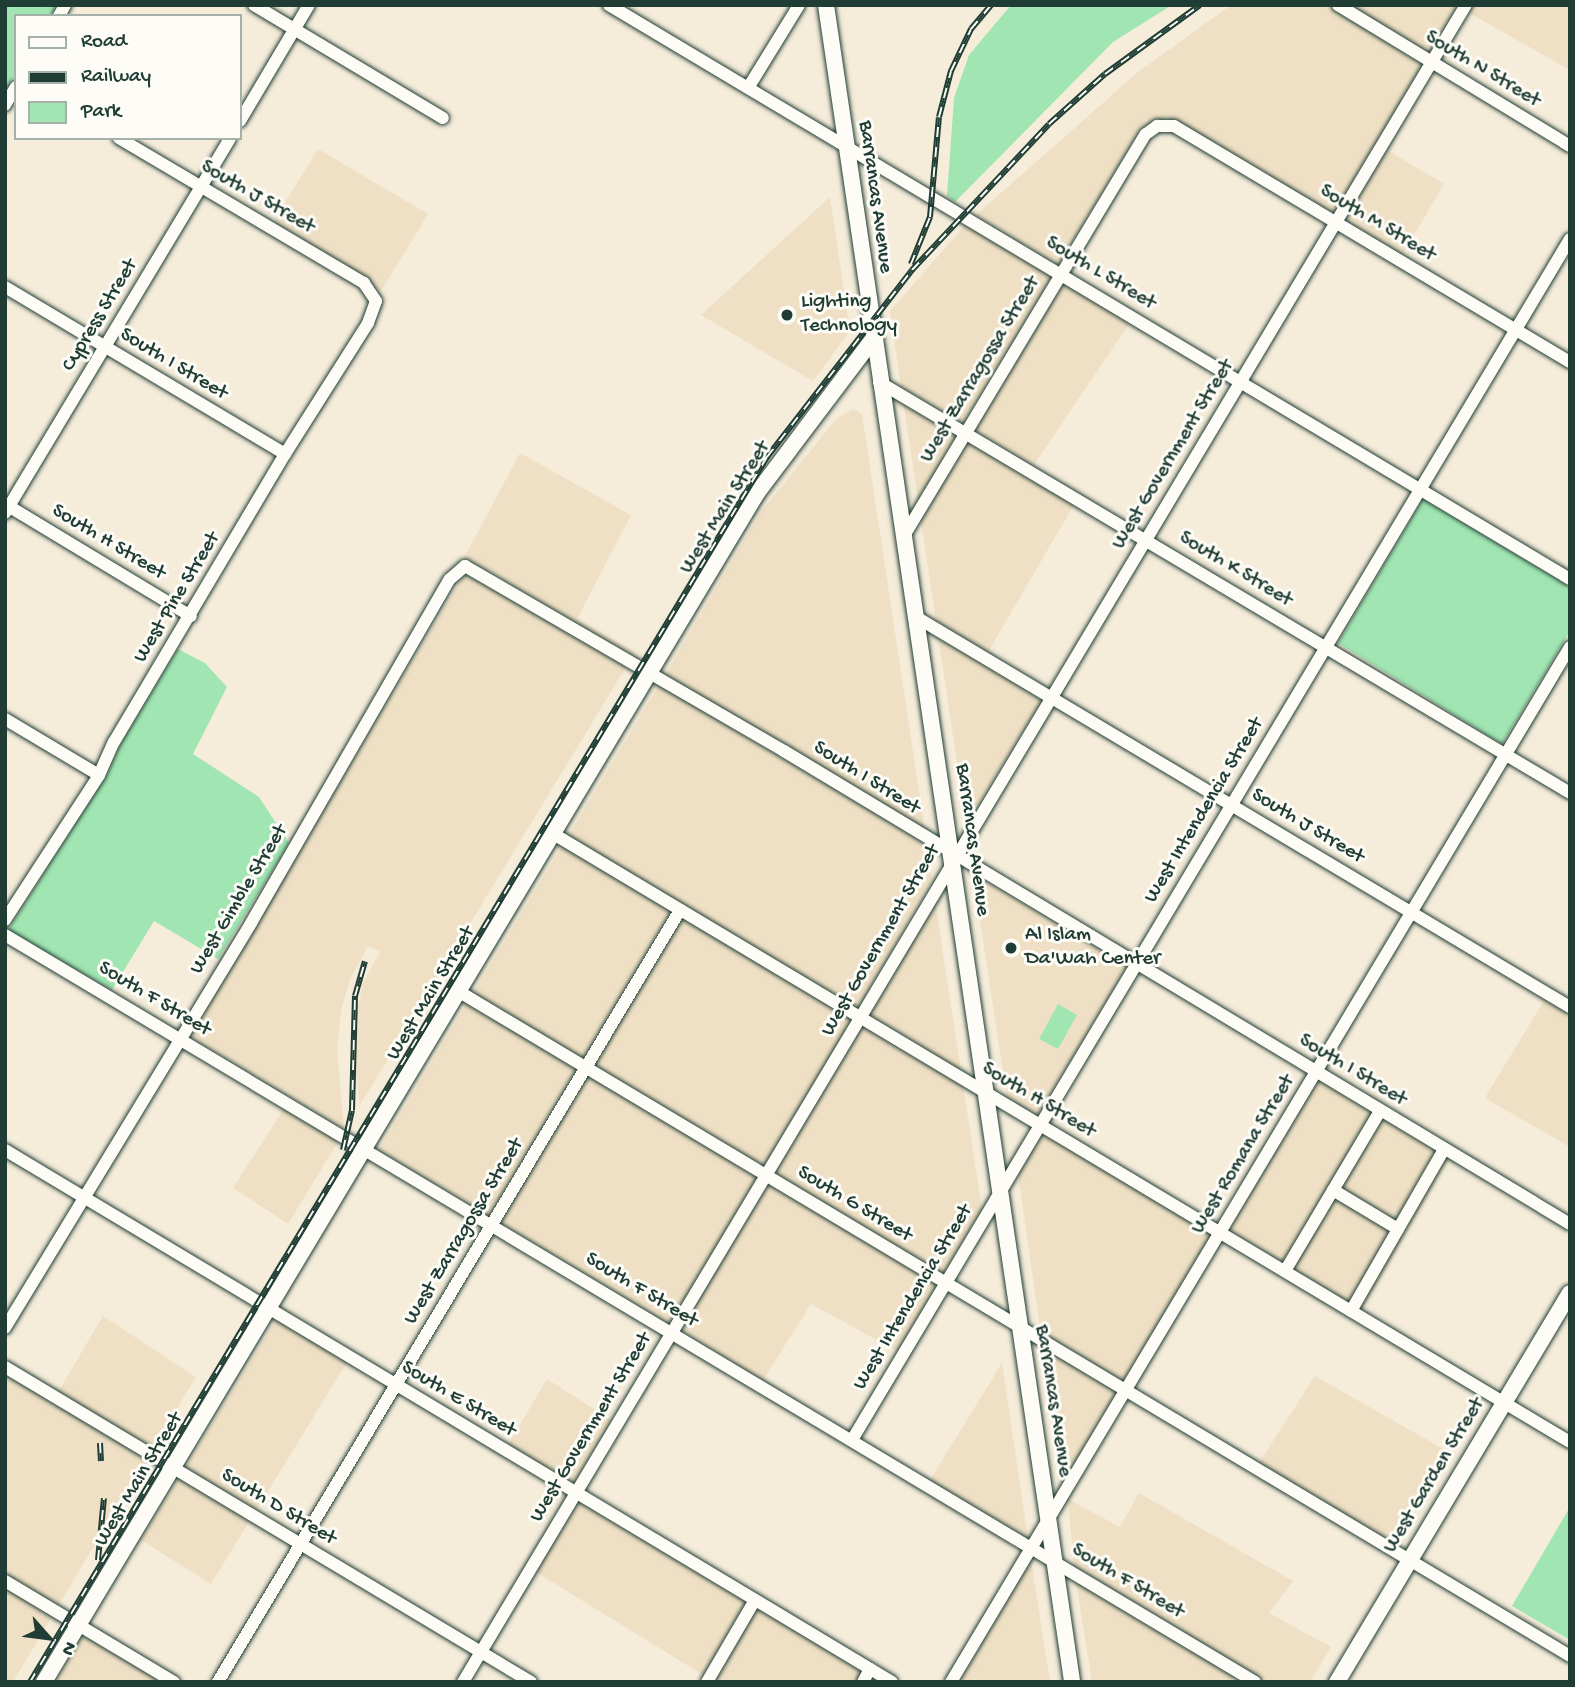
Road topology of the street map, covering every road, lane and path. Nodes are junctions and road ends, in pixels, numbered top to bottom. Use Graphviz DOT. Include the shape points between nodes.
graph roads {
  1 [pos="254,5"];
  2 [pos="309,5"];
  3 [pos="609,5"];
  4 [pos="799,5"];
  5 [pos="826,5"];
  6 [pos="1338,5"];
  7 [pos="1466,5"];
  8 [pos="295,29"];
  9 [pos="1431,63"];
  10 [pos="748,88"];
  11 [pos="443,117"];
  12 [pos="242,118"];
  13 [pos="1163,125"];
  14 [pos="122,140"];
  15 [pos="229,140"];
  16 [pos="846,146"];
  17 [pos="1570,146"];
  18 [pos="200,187"];
  19 [pos="1336,222"];
  20 [pos="1570,239"];
  21 [pos="1061,273"];
  22 [pos="5,287"];
  23 [pos="374,293"];
  24 [pos="1515,330"];
  25 [pos="873,338"];
  26 [pos="105,346"];
  27 [pos="1570,362"];
  28 [pos="1241,381"];
  29 [pos="879,382"];
  30 [pos="966,431"];
  31 [pos="285,454"];
  32 [pos="1420,489"];
  33 [pos="7,508"];
  34 [pos="904,536"];
  35 [pos="1146,539"];
  36 [pos="464,566"];
  37 [pos="1570,579"];
  38 [pos="191,616"];
  39 [pos="916,617"];
  40 [pos="1326,647"];
  41 [pos="1570,647"];
  42 [pos="649,672"];
  43 [pos="1052,696"];
  44 [pos="5,719"];
  45 [pos="1506,754"];
  46 [pos="99,775"];
  47 [pos="1570,793"];
  48 [pos="1231,804"];
  49 [pos="552,833"];
  50 [pos="954,855"];
  51 [pos="680,910"];
  52 [pos="1411,912"];
  53 [pos="5,920"];
  54 [pos="5,935"];
  55 [pos="1136,964"];
  56 [pos="458,990"];
  57 [pos="1570,1007"];
  58 [pos="861,1017"];
  59 [pos="180,1038"];
  60 [pos="586,1067"];
  61 [pos="1315,1072"];
  62 [pos="985,1092"];
  63 [pos="1380,1111"];
  64 [pos="1040,1125"];
  65 [pos="364,1148"];
  66 [pos="1444,1149"];
  67 [pos="5,1150"];
  68 [pos="766,1175"];
  69 [pos="1333,1190"];
  70 [pos="1000,1192"];
  71 [pos="84,1198"];
  72 [pos="492,1224"];
  73 [pos="1570,1224"];
  74 [pos="1398,1229"];
  75 [pos="1220,1233"];
  76 [pos="1285,1271"];
  77 [pos="946,1282"];
  78 [pos="1570,1293"];
  79 [pos="268,1307"];
  80 [pos="1351,1311"];
  81 [pos="1020,1327"];
  82 [pos="5,1328"];
  83 [pos="672,1332"];
  84 [pos="5,1367"];
  85 [pos="396,1385"];
  86 [pos="1126,1390"];
  87 [pos="1504,1402"];
  88 [pos="852,1440"];
  89 [pos="1570,1442"];
  90 [pos="172,1467"];
  91 [pos="576,1492"];
  92 [pos="1048,1519"];
  93 [pos="300,1544"];
  94 [pos="1031,1547"];
  95 [pos="1410,1560"];
  96 [pos="1054,1561"];
  97 [pos="5,1581"];
  98 [pos="755,1600"];
  99 [pos="78,1625"];
  100 [pos="481,1651"];
  101 [pos="1570,1656"];
  102 [pos="870,1669"];
  103 [pos="44,1682"];
  104 [pos="174,1682"];
  105 [pos="218,1682"];
  106 [pos="463,1682"];
  107 [pos="531,1682"];
  108 [pos="706,1682"];
  109 [pos="863,1682"];
  110 [pos="892,1682"];
  111 [pos="951,1682"];
  112 [pos="1072,1682"];
  113 [pos="1255,1682"];
  114 [pos="1337,1682"];
  1 -- 8 [label="street"];
  2 -- 8 [label="street"];
  3 -- 10 [label="street, South L Street"];
  4 -- 10 [label="street"];
  5 -- 16 [label="main road, Barrancas Avenue"];
  6 -- 9 [label="street, South N Street"];
  7 -- 9 [label="street, West Government Street"];
  8 -- 11 [label="street"];
  8 -- 12 [label="street"];
  9 -- 17 [label="street, South N Street"];
  9 -- 19 [label="street, West Government Street"];
  10 -- 16 [label="street, South L Street"];
  13 -- 19 [label="street, South M Street" via="1174,126"];
  13 -- 21 [label="street, West Zarragossa Street" via="1146,134"];
  14 -- 18 [label="street, South J Street"];
  15 -- 18 [label="street, Cypress Street"];
  16 -- 21 [label="street, South L Street"];
  16 -- 25 [label="main road, Barrancas Avenue"];
  18 -- 23 [label="street, South J Street"];
  18 -- 26 [label="street, Cypress Street"];
  19 -- 24 [label="street, South M Street"];
  19 -- 28 [label="street, West Government Street"];
  20 -- 24 [label="street, West Intendencia Street"];
  21 -- 28 [label="street, South L Street"];
  21 -- 30 [label="street, West Zarragossa Street"];
  22 -- 26 [label="street, South I Street"];
  23 -- 31 [label="street, West Pine Street" via="376,301 368,323"];
  24 -- 27 [label="street, South M Street"];
  24 -- 32 [label="street, West Intendencia Street"];
  25 -- 29 [label="main road, Barrancas Avenue"];
  25 -- 42 [label="main road, West Main Street" via="768,475"];
  26 -- 31 [label="street, South I Street"];
  26 -- 33 [label="street, Cypress Street"];
  28 -- 32 [label="street, South L Street"];
  28 -- 35 [label="street, West Government Street"];
  29 -- 30 [label="street, South K Street"];
  29 -- 34 [label="main road, Barrancas Avenue"];
  30 -- 34 [label="street, West Zarragossa Street"];
  30 -- 35 [label="street, South K Street"];
  31 -- 38 [label="street, West Pine Street"];
  32 -- 37 [label="street, South L Street"];
  32 -- 40 [label="street, West Intendencia Street"];
  33 -- 38 [label="street, South H Street"];
  34 -- 39 [label="main road, Barrancas Avenue"];
  35 -- 40 [label="street, South K Street"];
  35 -- 43 [label="street, West Government Street"];
  36 -- 42 [label="street, South I Street"];
  36 -- 59 [label="street, West Gimble Street" via="450,579"];
  38 -- 46 [label="street, West Pine Street" via="114,742"];
  39 -- 43 [label="street, South J Street"];
  39 -- 50 [label="main road, Barrancas Avenue"];
  40 -- 45 [label="street, South K Street"];
  40 -- 48 [label="street, West Intendencia Street"];
  41 -- 45 [label="street, West Romana Street"];
  42 -- 49 [label="main road, West Main Street"];
  42 -- 50 [label="street, South I Street"];
  43 -- 48 [label="street, South J Street"];
  43 -- 50 [label="street, West Government Street"];
  44 -- 46 [label="street"];
  45 -- 47 [label="street, South K Street"];
  45 -- 52 [label="street, West Romana Street"];
  46 -- 53 [label="street, West Pine Street"];
  48 -- 52 [label="street, South J Street"];
  48 -- 55 [label="street, West Intendencia Street"];
  49 -- 51 [label="street, South H Street"];
  49 -- 56 [label="main road, West Main Street"];
  50 -- 55 [label="street, South I Street"];
  50 -- 58 [label="street, West Government Street"];
  50 -- 62 [label="main road, Barrancas Avenue"];
  51 -- 58 [label="street, South H Street"];
  51 -- 60 [label="street, West Zarragossa Street"];
  52 -- 57 [label="street, South J Street"];
  52 -- 61 [label="street, West Romana Street"];
  54 -- 59 [label="street, South F Street"];
  55 -- 61 [label="street, South I Street"];
  55 -- 64 [label="street, West Intendencia Street"];
  56 -- 60 [label="street, South G Street"];
  56 -- 65 [label="main road, West Main Street"];
  58 -- 62 [label="street, South H Street"];
  58 -- 68 [label="street, West Government Street"];
  59 -- 65 [label="street, South F Street"];
  59 -- 71 [label="street, West Gimble Street"];
  60 -- 68 [label="street, South G Street"];
  60 -- 72 [label="street, West Zarragossa Street"];
  61 -- 63 [label="street, South I Street"];
  61 -- 75 [label="street, West Romana Street"];
  62 -- 64 [label="street, South H Street"];
  62 -- 70 [label="main road, Barrancas Avenue"];
  63 -- 66 [label="street, South I Street"];
  63 -- 69 [label="street"];
  64 -- 70 [label="street, West Intendencia Street"];
  64 -- 75 [label="street, South H Street"];
  65 -- 72 [label="street, South F Street"];
  65 -- 79 [label="main road, West Main Street"];
  66 -- 73 [label="street, South I Street"];
  66 -- 74 [label="street"];
  67 -- 71 [label="street, South E Street"];
  68 -- 77 [label="street, South G Street"];
  68 -- 83 [label="street, West Government Street"];
  69 -- 74 [label="street"];
  69 -- 76 [label="street"];
  70 -- 77 [label="street, West Intendencia Street"];
  70 -- 81 [label="main road, Barrancas Avenue"];
  71 -- 79 [label="street, South E Street"];
  71 -- 82 [label="street, West Gimble Street"];
  72 -- 83 [label="street, South F Street"];
  72 -- 85 [label="street, West Zarragossa Street"];
  74 -- 80 [label="street"];
  75 -- 76 [label="street, South H Street"];
  75 -- 86 [label="street, West Romana Street"];
  76 -- 80 [label="street, South H Street"];
  77 -- 81 [label="street, South G Street"];
  77 -- 88 [label="street, West Intendencia Street"];
  78 -- 87 [label="main road, West Garden Street"];
  79 -- 85 [label="street, South E Street"];
  79 -- 90 [label="main road, West Main Street"];
  80 -- 87 [label="street, South H Street"];
  81 -- 86 [label="street, South G Street"];
  81 -- 92 [label="main road, Barrancas Avenue"];
  83 -- 88 [label="street, South F Street"];
  83 -- 91 [label="street, West Government Street"];
  84 -- 90 [label="street, South D Street"];
  85 -- 91 [label="street, South E Street"];
  85 -- 93 [label="street, West Zarragossa Street"];
  86 -- 92 [label="street, West Romana Street"];
  86 -- 95 [label="street, South G Street"];
  87 -- 89 [label="street, South H Street"];
  87 -- 95 [label="main road, West Garden Street"];
  88 -- 94 [label="street, South F Street"];
  90 -- 93 [label="street, South D Street"];
  90 -- 99 [label="main road, West Main Street"];
  91 -- 98 [label="street, South E Street"];
  91 -- 100 [label="street, West Government Street"];
  92 -- 94 [label="street, West Romana Street"];
  92 -- 96 [label="main road, Barrancas Avenue"];
  93 -- 100 [label="street, South D Street"];
  93 -- 105 [label="street, West Zarragossa Street"];
  94 -- 96 [label="street, South F Street"];
  94 -- 111 [label="street, West Romana Street"];
  95 -- 101 [label="street, South G Street"];
  95 -- 114 [label="main road, West Garden Street"];
  96 -- 112 [label="main road, Barrancas Avenue"];
  96 -- 113 [label="street, South F Street"];
  97 -- 99 [label="street"];
  98 -- 102 [label="street, South E Street"];
  98 -- 108 [label="street"];
  99 -- 103 [label="main road, West Main Street"];
  99 -- 104 [label="street"];
  100 -- 106 [label="street, West Government Street"];
  100 -- 107 [label="street, South D Street"];
  102 -- 109 [label="street"];
  102 -- 110 [label="street, South E Street"];
}
